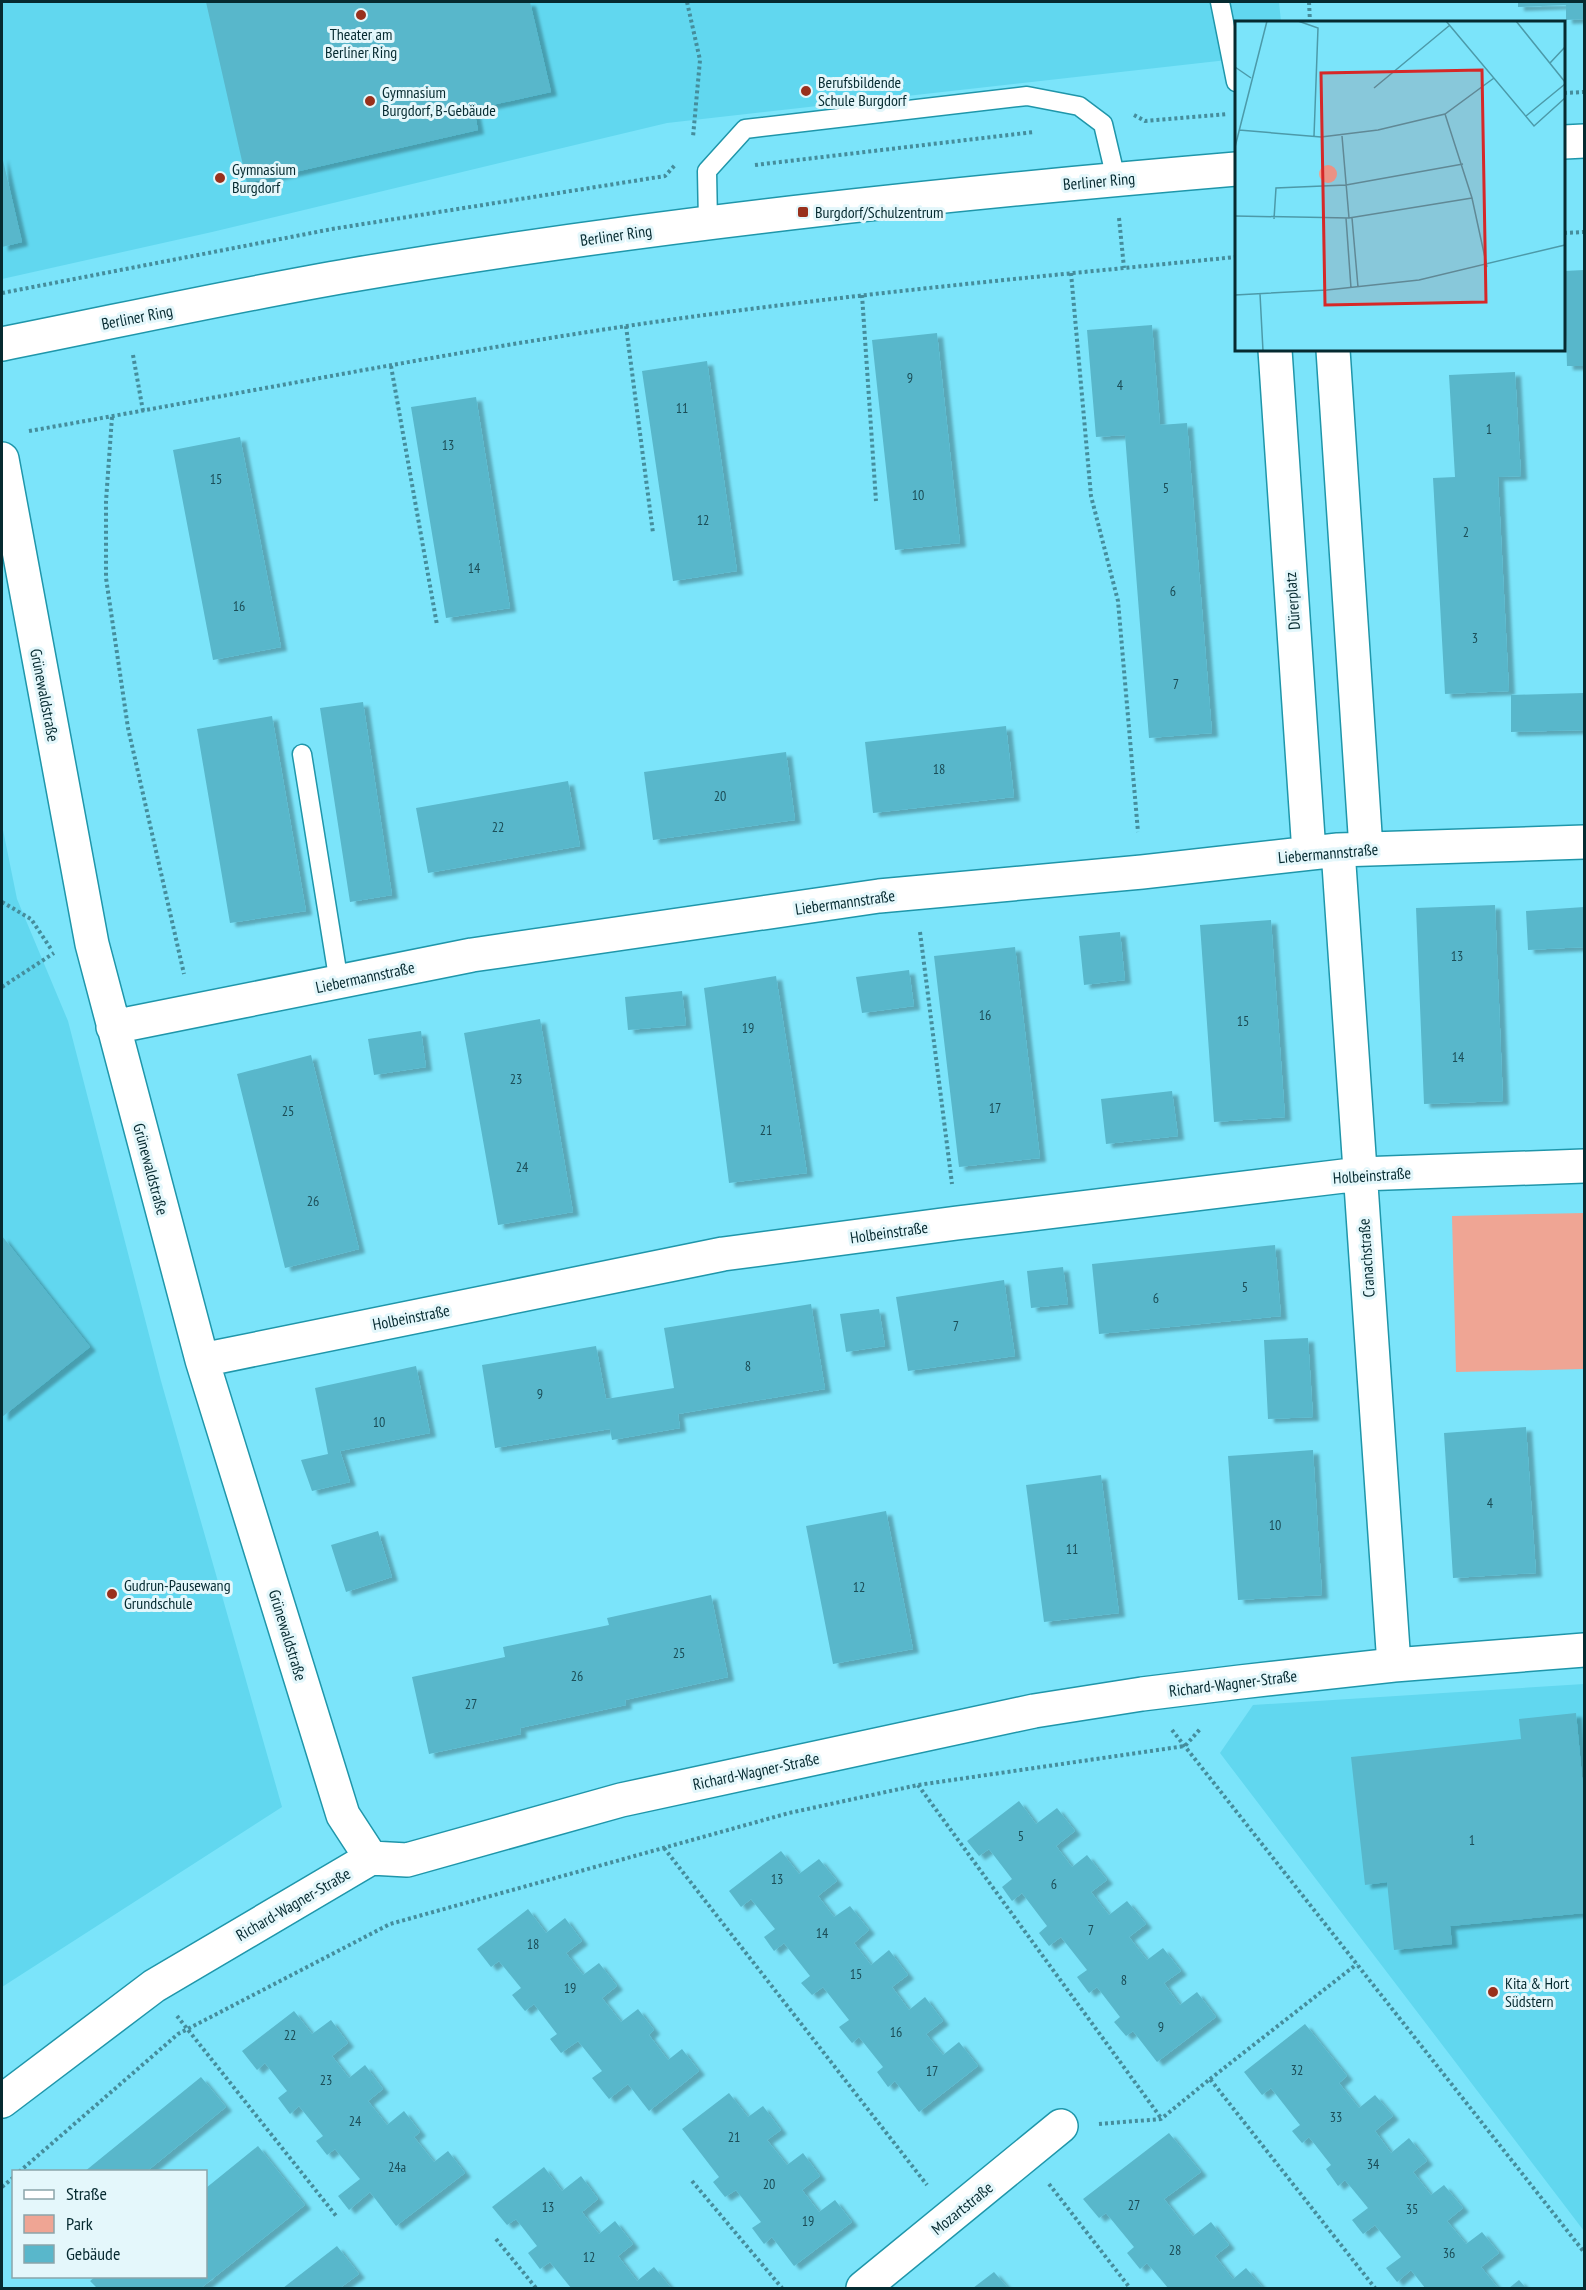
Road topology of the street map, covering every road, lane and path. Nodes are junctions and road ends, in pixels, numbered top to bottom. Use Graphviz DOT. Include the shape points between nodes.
graph roads {
  1 [pos="687,2"];
  2 [pos="1220,2"];
  3 [pos="1309,2"];
  4 [pos="1310,21"];
  5 [pos="1235,77"];
  6 [pos="1584,92"];
  7 [pos="1565,93"];
  8 [pos="1125,110"];
  9 [pos="1235,113"];
  10 [pos="1042,131"];
  11 [pos="698,138"];
  12 [pos="1584,141"];
  13 [pos="1565,142"];
  14 [pos="678,161"];
  15 [pos="753,166"];
  16 [pos="1235,169"];
  17 [pos="1116,179"];
  18 [pos="708,224"];
  19 [pos="1584,232"];
  20 [pos="1565,233"];
  21 [pos="1235,257"];
  22 [pos="1124,268"];
  23 [pos="1071,273"];
  24 [pos="2,293"];
  25 [pos="862,295"];
  26 [pos="626,326"];
  27 [pos="2,344"];
  28 [pos="1275,351"];
  29 [pos="1334,351"];
  30 [pos="391,366"];
  31 [pos="112,417"];
  32 [pos="24,432"];
  33 [pos="2,459"];
  34 [pos="876,501"];
  35 [pos="653,533"];
  36 [pos="437,625"];
  37 [pos="302,754"];
  38 [pos="1584,842"];
  39 [pos="1338,851"];
  40 [pos="1142,872"];
  41 [pos="915,893"];
  42 [pos="92,944"];
  43 [pos="339,983"];
  44 [pos="2,987"];
  45 [pos="192,1013"];
  46 [pos="113,1027"];
  47 [pos="1584,1166"];
  48 [pos="1360,1174"];
  49 [pos="957,1223"];
  50 [pos="202,1360"];
  51 [pos="1584,1650"];
  52 [pos="1394,1665"];
  53 [pos="1240,1682"];
  54 [pos="1142,1694"];
  55 [pos="1185,1746"];
  56 [pos="918,1785"];
  57 [pos="663,1848"];
  58 [pos="371,1858"];
  59 [pos="1357,1964"];
  60 [pos="154,1986"];
  61 [pos="187,2029"];
  62 [pos="1210,2079"];
  63 [pos="2,2101"];
  64 [pos="1161,2119"];
  65 [pos="1061,2127"];
  66 [pos="1026,2156"];
  67 [pos="21,2170"];
  68 [pos="692,2181"];
  69 [pos="337,2217"];
  70 [pos="951,2217"];
  71 [pos="496,2239"];
  72 [pos="1584,2252"];
  73 [pos="536,2289"];
  74 [pos="782,2289"];
  75 [pos="863,2289"];
  76 [pos="1130,2289"];
  77 [pos="1375,2289"];
  1 -- 11 [label="path" via="700,60 692,146"];
  2 -- 5 [label="lane"];
  3 -- 4 [label="path"];
  6 -- 7 [label="path"];
  8 -- 9 [label="path" via="1145,121"];
  10 -- 15 [label="path"];
  12 -- 13 [label="street"];
  14 -- 24 [label="path" via="665,176 332,229"];
  16 -- 17 [label="street, Berliner Ring"];
  17 -- 18 [label="street, Berliner Ring" via="948,194"];
  17 -- 18 [label="lane" via="1103,124 1079,106 1027,96 745,129 707,171"];
  17 -- 22 [label="path"];
  18 -- 27 [label="street, Berliner Ring" via="351,275"];
  19 -- 20 [label="path"];
  21 -- 22 [label="path"];
  22 -- 23 [label="path"];
  23 -- 25 [label="path"];
  23 -- 40 [label="path" via="1091,496 1118,601"];
  25 -- 26 [label="path"];
  25 -- 34 [label="path"];
  26 -- 30 [label="path"];
  26 -- 35 [label="path"];
  28 -- 39 [label="street, Dürerplatz"];
  29 -- 39 [label="street"];
  30 -- 31 [label="path"];
  30 -- 36 [label="path"];
  31 -- 32 [label="path"];
  31 -- 45 [label="path" via="106,578 128,728"];
  33 -- 42 [label="street, Grünewaldstraße"];
  37 -- 43 [label="lane"];
  38 -- 39 [label="street, Liebermannstraße"];
  39 -- 40 [label="street, Liebermannstraße"];
  39 -- 48 [label="street, Cranachstraße"];
  40 -- 41 [label="street, Liebermannstraße"];
  41 -- 43 [label="street, Liebermannstraße" via="472,955"];
  41 -- 49 [label="path"];
  42 -- 44 [label="path" via="54,953"];
  42 -- 46 [label="street, Grünewaldstraße"];
  43 -- 45 [label="street, Liebermannstraße"];
  45 -- 46 [label="street, Liebermannstraße"];
  46 -- 50 [label="street, Grünewaldstraße"];
  47 -- 48 [label="street, Holbeinstraße"];
  48 -- 49 [label="street, Holbeinstraße"];
  48 -- 52 [label="street, Cranachstraße"];
  49 -- 50 [label="street, Holbeinstraße" via="723,1254"];
  50 -- 58 [label="street, Grünewaldstraße" via="343,1815"];
  51 -- 52 [label="street, Richard-Wagner-Straße"];
  52 -- 53 [label="street, Richard-Wagner-Straße"];
  53 -- 54 [label="street, Richard-Wagner-Straße"];
  53 -- 55 [label="path"];
  54 -- 55 [label="path"];
  54 -- 58 [label="street, Richard-Wagner-Straße" via="1034,1711 621,1800 407,1860"];
  55 -- 56 [label="path"];
  55 -- 59 [label="path"];
  56 -- 57 [label="path" via="789,1813"];
  56 -- 64 [label="path"];
  57 -- 61 [label="path" via="390,1924"];
  57 -- 70 [label="path"];
  58 -- 60 [label="street, Richard-Wagner-Straße"];
  59 -- 62 [label="path"];
  59 -- 72 [label="path"];
  60 -- 61 [label="path"];
  60 -- 63 [label="street, Richard-Wagner-Straße"];
  61 -- 67 [label="path"];
  61 -- 69 [label="path"];
  62 -- 64 [label="path"];
  62 -- 77 [label="path"];
  64 -- 65 [label="path"];
  65 -- 66 [label="street, Mozartstraße"];
  66 -- 70 [label="street, Mozartstraße"];
  66 -- 76 [label="path"];
  68 -- 74 [label="path"];
  70 -- 75 [label="street, Mozartstraße"];
  71 -- 73 [label="path"];
}
